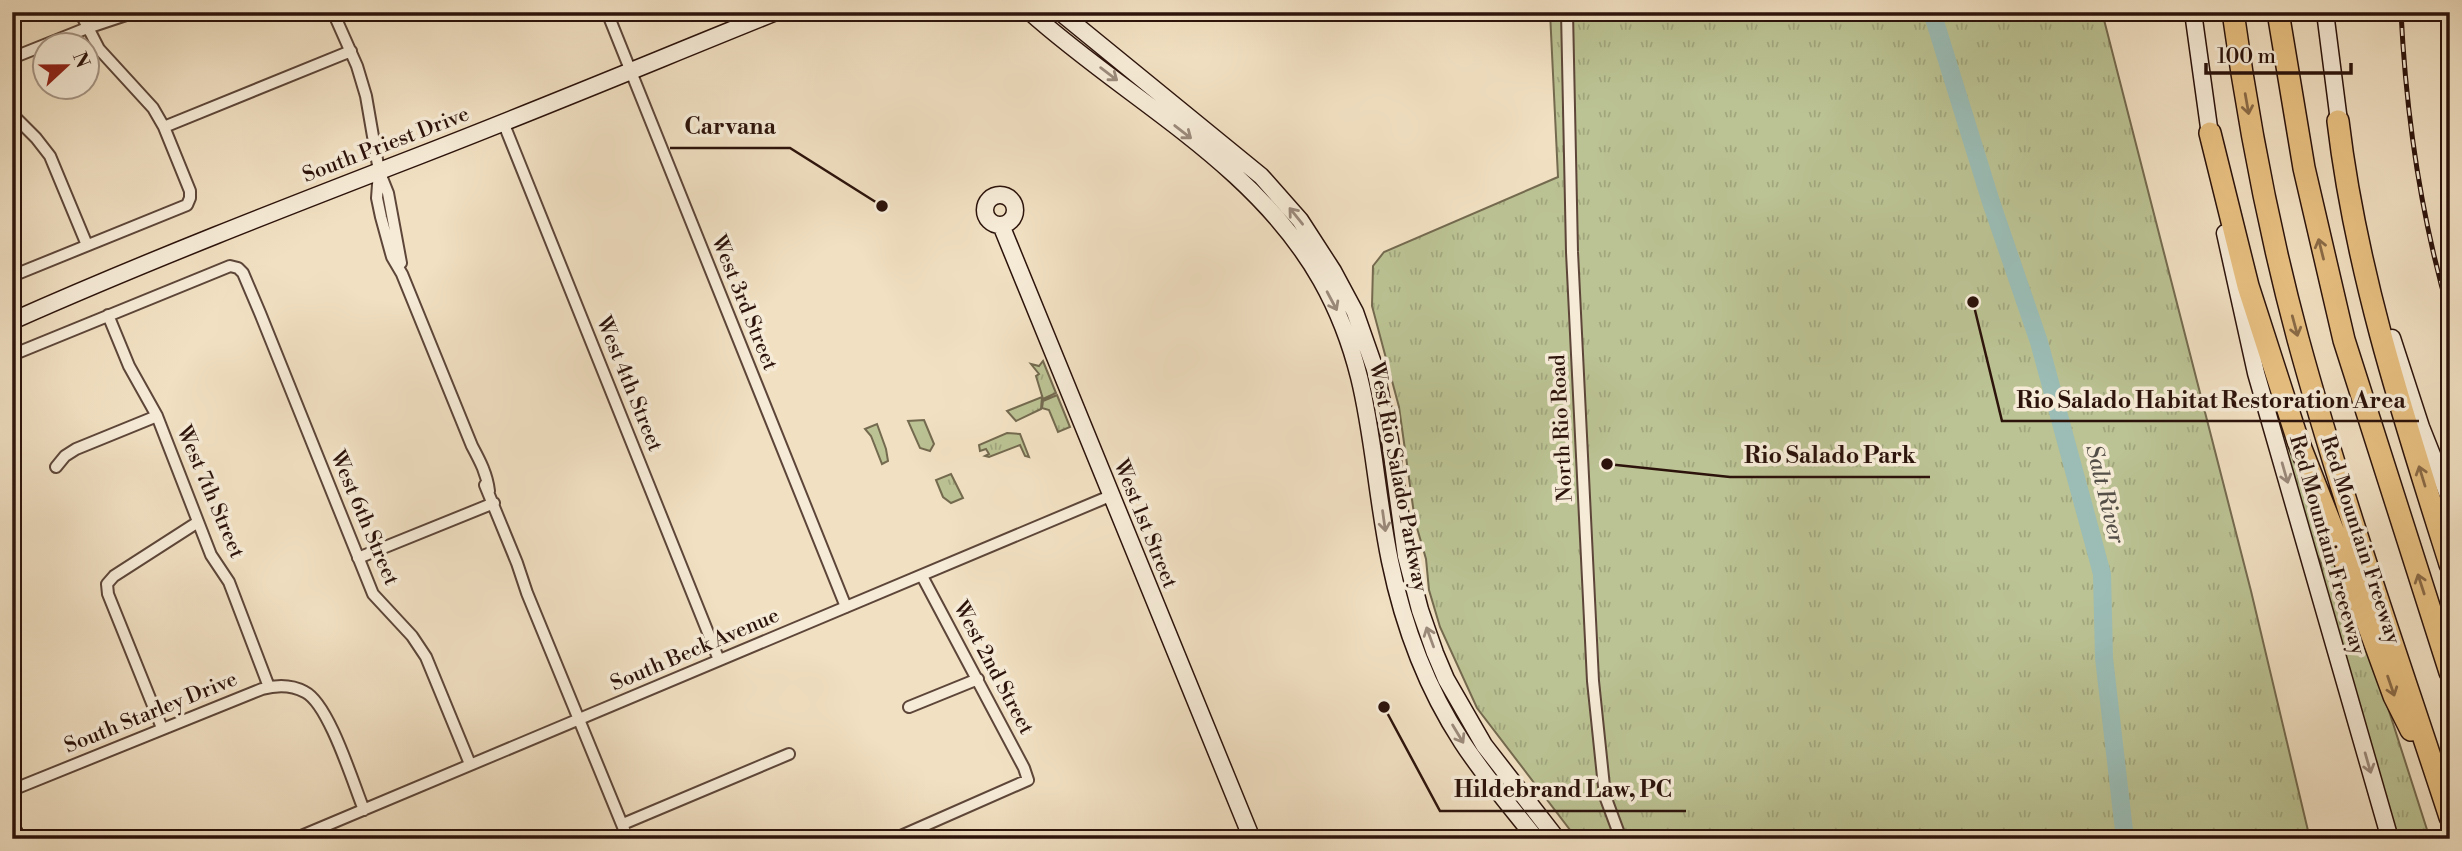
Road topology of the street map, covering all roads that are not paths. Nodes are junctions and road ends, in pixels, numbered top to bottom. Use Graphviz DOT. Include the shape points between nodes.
graph roads {
  1 [pos="80,12"];
  2 [pos="135,12"];
  3 [pos="334,12"];
  4 [pos="607,12"];
  5 [pos="776,12"];
  6 [pos="1030,12"];
  7 [pos="1060,12"];
  8 [pos="1567,12"];
  9 [pos="2193,12"];
  10 [pos="2233,12"];
  11 [pos="2277,12"];
  12 [pos="2325,12"];
  13 [pos="87,28"];
  14 [pos="351,51"];
  15 [pos="12,58"];
  16 [pos="630,71"];
  17 [pos="12,114"];
  18 [pos="2338,121"];
  19 [pos="503,122"];
  20 [pos="164,128"];
  21 [pos="2210,133"];
  22 [pos="379,171"];
  23 [pos="1001,225"];
  24 [pos="87,245"];
  25 [pos="12,276"];
  26 [pos="108,315"];
  27 [pos="12,321"];
  28 [pos="12,355"];
  29 [pos="157,416"];
  30 [pos="56,467"];
  31 [pos="1110,496"];
  32 [pos="2450,500"];
  33 [pos="494,503"];
  34 [pos="198,522"];
  35 [pos="358,558"];
  36 [pos="1398,558"];
  37 [pos="2450,564"];
  38 [pos="922,576"];
  39 [pos="846,607"];
  40 [pos="719,660"];
  41 [pos="2450,673"];
  42 [pos="978,680"];
  43 [pos="269,687"];
  44 [pos="909,708"];
  45 [pos="580,719"];
  46 [pos="162,729"];
  47 [pos="789,754"];
  48 [pos="470,764"];
  49 [pos="12,790"];
  50 [pos="2442,793"];
  51 [pos="364,810"];
  52 [pos="2450,817"];
  53 [pos="622,824"];
  54 [pos="12,830"];
  55 [pos="16,839"];
  56 [pos="294,839"];
  57 [pos="628,839"];
  58 [pos="894,839"];
  59 [pos="1252,839"];
  60 [pos="1536,839"];
  61 [pos="1557,839"];
  62 [pos="1621,839"];
  63 [pos="2390,839"];
  1 -- 13 [label="street"];
  2 -- 13 [label="street"];
  3 -- 14 [label="street"];
  4 -- 16 [label="street, West 3rd Street"];
  5 -- 16 [label="main road, South Priest Drive"];
  6 -- 36 [label="main road, West Rio Salado Parkway, one-way" via="1227,168 1266,205 1306,257 1340,316 1359,371"];
  36 -- 7 [label="main road, West Rio Salado Parkway, one-way" via="1390,440 1375,369 1353,309 1317,244 1253,169"];
  8 -- 62 [label="street, North Rio Road" via="1572,252 1593,681 1605,796"];
  9 -- 21 [label="main road, Red Mountain Freeeway"];
  10 -- 50 [label="highway, Red Mountain Freeway, one-way" via="2260,178 2295,328"];
  41 -- 11 [label="highway, one-way" via="2344,340 2304,168"];
  12 -- 18 [label="main road"];
  13 -- 15 [label="street"];
  13 -- 20 [label="street"];
  14 -- 20 [label="street"];
  14 -- 22 [label="street" via="366,96"];
  16 -- 19 [label="main road, South Priest Drive"];
  16 -- 39 [label="street, West 3rd Street"];
  17 -- 24 [label="street" via="50,156"];
  18 -- 32 [label="main road" via="2387,321"];
  37 -- 18 [label="highway, one-way" via="2369,290"];
  19 -- 22 [label="main road, South Priest Drive"];
  19 -- 40 [label="street, West 4th Street"];
  20 -- 24 [label="street" via="190,191 187,205"];
  21 -- 50 [label="highway, one-way" via="2248,286 2298,441 2394,696"];
  21 -- 63 [label="main road, Red Mountain Freeeway, one-way" via="2247,338"];
  22 -- 27 [label="main road, South Priest Drive"];
  22 -- 33 [label="street" via="388,193 402,274"];
  23 -- 31 [label="main road, West 1st Street"];
  24 -- 25 [label="street"];
  26 -- 28 [label="street"];
  26 -- 29 [label="street, West 7th Street"];
  26 -- 35 [label="street, West 6th Street" via="230,266 238,268"];
  29 -- 30 [label="street" via="76,449"];
  29 -- 34 [label="street, West 7th Street"];
  31 -- 38 [label="street, South Beck Avenue"];
  31 -- 59 [label="main road, West 1st Street"];
  33 -- 35 [label="street"];
  33 -- 45 [label="street"];
  34 -- 43 [label="street, West 7th Street" via="211,555 229,582"];
  34 -- 46 [label="street" via="107,584"];
  35 -- 48 [label="street, West 6th Street" via="373,594 426,657"];
  36 -- 60 [label="main road, West Rio Salado Parkway, one-way" via="1414,646 1448,718"];
  61 -- 36 [label="main road, West Rio Salado Parkway, one-way" via="1484,745 1452,689"];
  38 -- 39 [label="street, South Beck Avenue"];
  38 -- 42 [label="street, West 2nd Street"];
  39 -- 40 [label="street, South Beck Avenue"];
  40 -- 45 [label="street, South Beck Avenue"];
  42 -- 44 [label="street"];
  42 -- 58 [label="street, West 2nd Street" via="1028,780"];
  43 -- 46 [label="street, South Starley Drive"];
  43 -- 51 [label="street, South Starley Drive" via="307,692 323,710"];
  45 -- 48 [label="street, South Beck Avenue"];
  45 -- 53 [label="street"];
  46 -- 49 [label="street, South Starley Drive"];
  47 -- 53 [label="street"];
  48 -- 51 [label="street, South Beck Avenue"];
  50 -- 52 [label="highway, Red Mountain Freeway"];
  51 -- 56 [label="street, South Beck Avenue"];
  53 -- 57 [label="street"];
  54 -- 55 [label="main road"];
}
